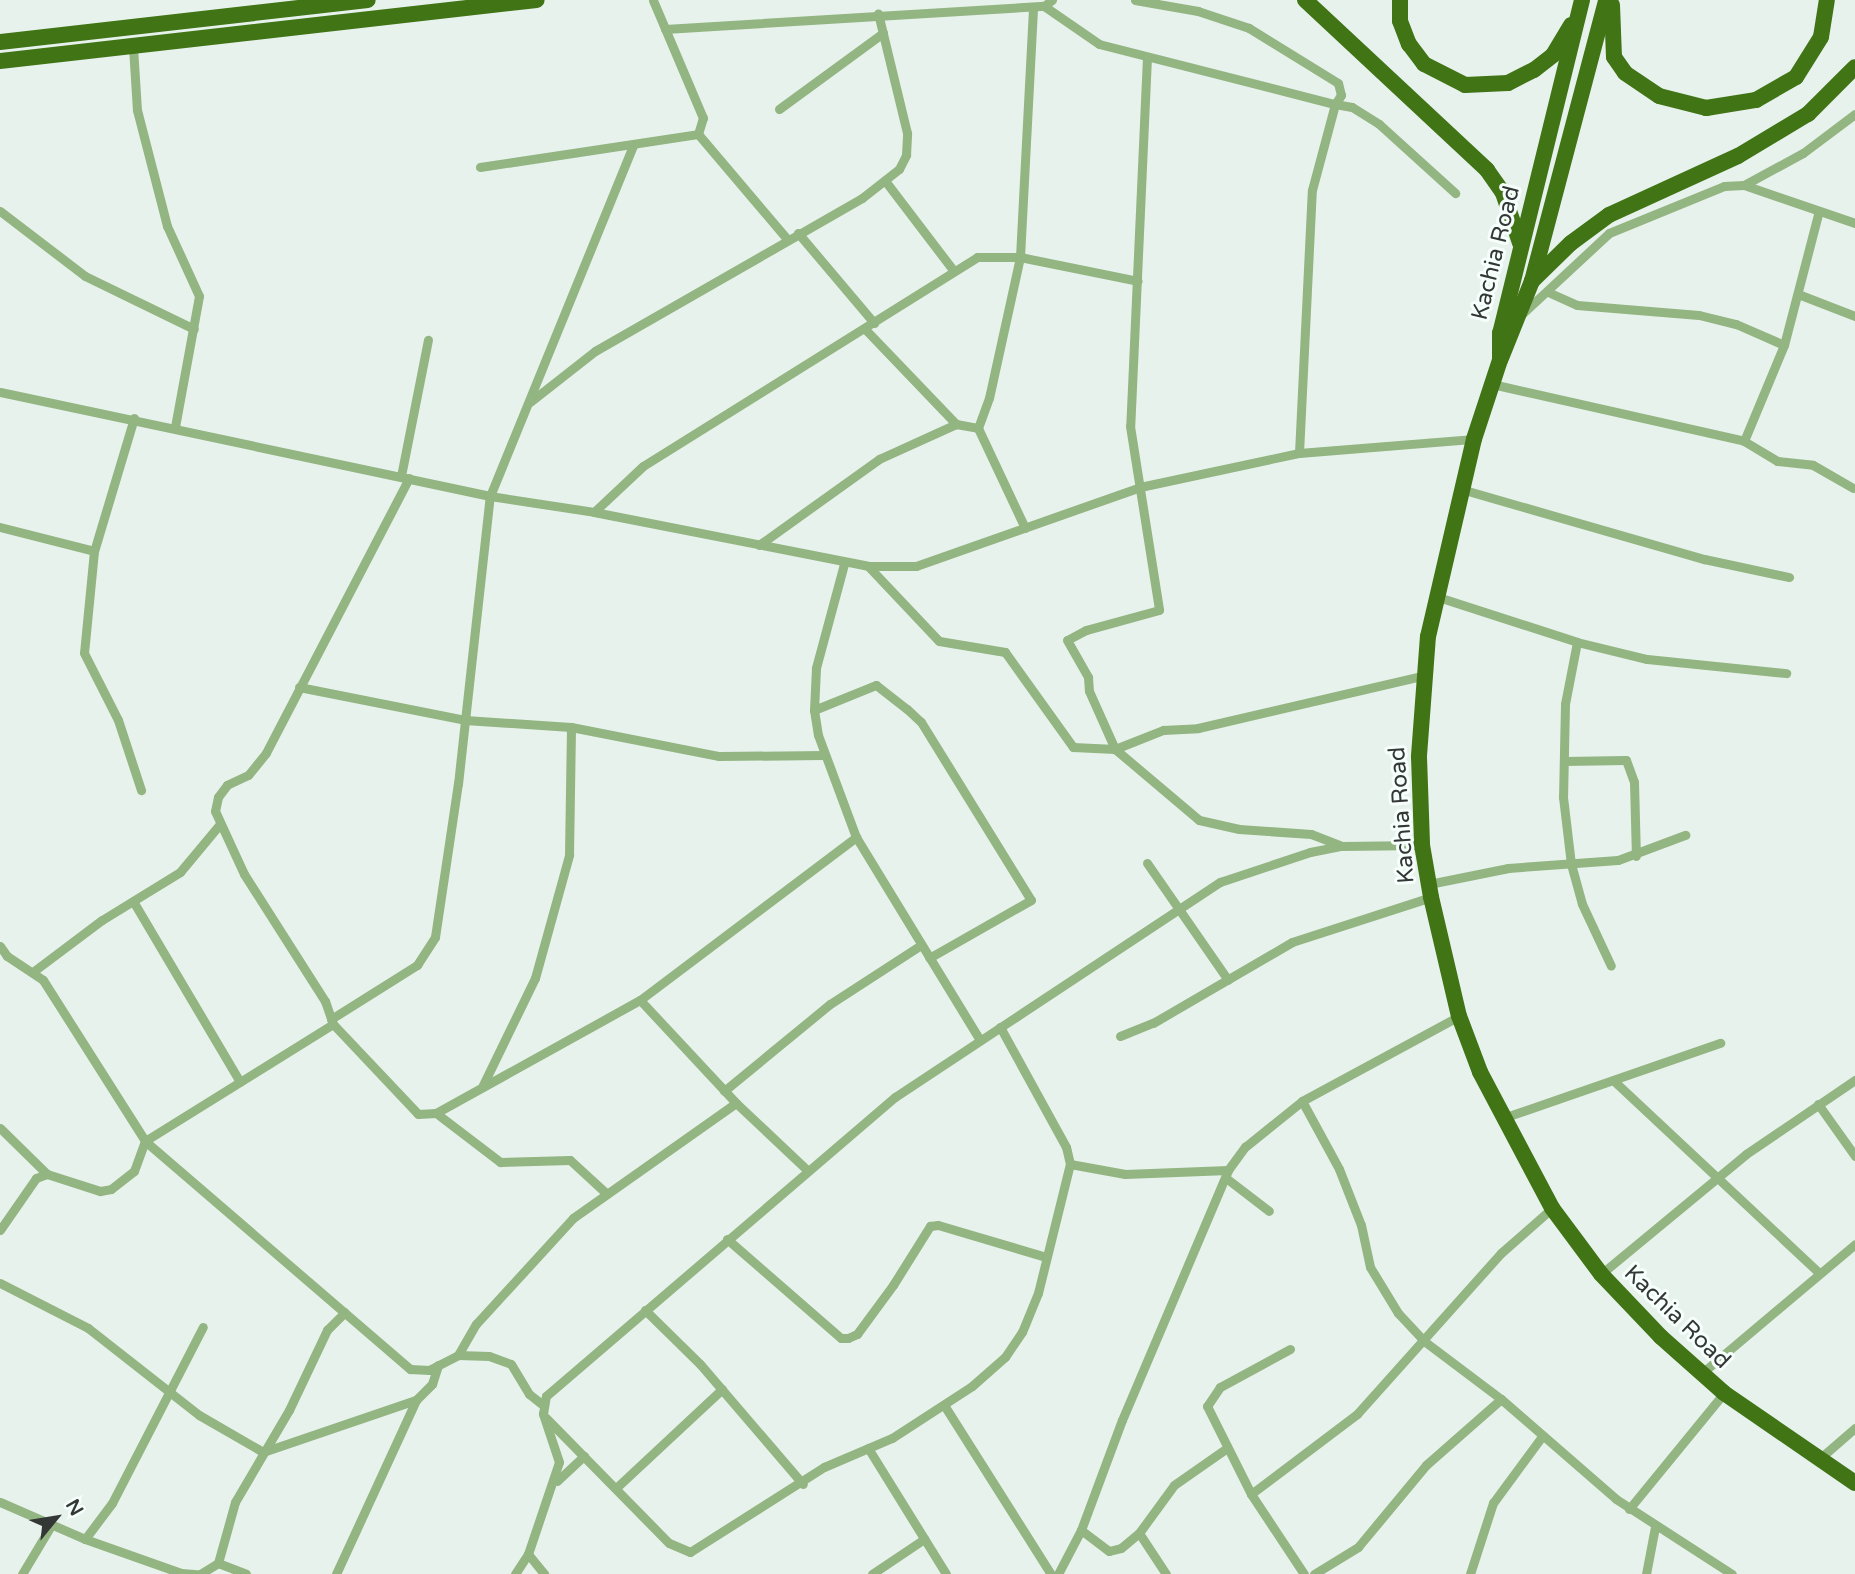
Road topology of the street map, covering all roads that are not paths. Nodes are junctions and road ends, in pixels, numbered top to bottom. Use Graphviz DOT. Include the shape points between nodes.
graph roads {
  1 [pos="368,0"];
  2 [pos="537,0"];
  3 [pos="653,0"];
  4 [pos="1135,0"];
  5 [pos="1305,0"];
  6 [pos="1400,0"];
  7 [pos="1606,0"];
  8 [pos="1612,0"];
  9 [pos="1827,0"];
  10 [pos="1048,3"];
  11 [pos="1581,5"];
  12 [pos="1033,7"];
  13 [pos="878,13"];
  14 [pos="666,29"];
  15 [pos="883,33"];
  16 [pos="0,43"];
  17 [pos="133,47"];
  18 [pos="1147,57"];
  19 [pos="0,61"];
  20 [pos="1855,66"];
  21 [pos="1335,103"];
  22 [pos="779,109"];
  23 [pos="1855,114"];
  24 [pos="698,134"];
  25 [pos="633,146"];
  26 [pos="480,167"];
  27 [pos="886,183"];
  28 [pos="1744,185"];
  29 [pos="1455,193"];
  30 [pos="0,211"];
  31 [pos="1819,211"];
  32 [pos="1855,223"];
  33 [pos="798,233"];
  34 [pos="788,239"];
  35 [pos="1521,246"];
  36 [pos="1020,257"];
  37 [pos="953,270"];
  38 [pos="1139,281"];
  39 [pos="1532,281"];
  40 [pos="1548,292"];
  41 [pos="1798,294"];
  42 [pos="1520,315"];
  43 [pos="1855,316"];
  44 [pos="874,323"];
  45 [pos="865,329"];
  46 [pos="194,330"];
  47 [pos="428,340"];
  48 [pos="1784,345"];
  49 [pos="1500,360"];
  50 [pos="1492,384"];
  51 [pos="0,392"];
  52 [pos="529,403"];
  53 [pos="134,418"];
  54 [pos="956,425"];
  55 [pos="175,427"];
  56 [pos="978,428"];
  57 [pos="1474,439"];
  58 [pos="1744,441"];
  59 [pos="1299,453"];
  60 [pos="405,477"];
  61 [pos="1140,487"];
  62 [pos="1853,488"];
  63 [pos="1461,489"];
  64 [pos="490,496"];
  65 [pos="594,512"];
  66 [pos="0,527"];
  67 [pos="1025,528"];
  68 [pos="759,545"];
  69 [pos="94,551"];
  70 [pos="844,564"];
  71 [pos="868,566"];
  72 [pos="1789,577"];
  73 [pos="1435,596"];
  74 [pos="1577,642"];
  75 [pos="1786,673"];
  76 [pos="1423,676"];
  77 [pos="299,687"];
  78 [pos="814,710"];
  79 [pos="466,720"];
  80 [pos="571,727"];
  81 [pos="1115,749"];
  82 [pos="824,755"];
  83 [pos="1564,761"];
  84 [pos="141,790"];
  85 [pos="219,824"];
  86 [pos="1685,835"];
  87 [pos="856,837"];
  88 [pos="1422,845"];
  89 [pos="1341,846"];
  90 [pos="1636,856"];
  91 [pos="1147,863"];
  92 [pos="1571,864"];
  93 [pos="1430,891"];
  94 [pos="134,901"];
  95 [pos="1180,905"];
  96 [pos="921,945"];
  97 [pos="0,946"];
  98 [pos="929,958"];
  99 [pos="1611,966"];
  100 [pos="34,971"];
  101 [pos="1228,980"];
  102 [pos="640,1000"];
  103 [pos="1459,1016"];
  104 [pos="332,1021"];
  105 [pos="1000,1027"];
  106 [pos="1119,1035"];
  107 [pos="980,1040"];
  108 [pos="1720,1043"];
  109 [pos="1855,1080"];
  110 [pos="1614,1081"];
  111 [pos="240,1082"];
  112 [pos="483,1085"];
  113 [pos="724,1091"];
  114 [pos="1302,1101"];
  115 [pos="736,1103"];
  116 [pos="1818,1104"];
  117 [pos="436,1113"];
  118 [pos="1501,1119"];
  119 [pos="0,1128"];
  120 [pos="145,1141"];
  121 [pos="1855,1156"];
  122 [pos="1070,1164"];
  123 [pos="807,1170"];
  124 [pos="47,1174"];
  125 [pos="1227,1174"];
  126 [pos="1718,1177"];
  127 [pos="607,1194"];
  128 [pos="1552,1208"];
  129 [pos="1269,1211"];
  130 [pos="0,1230"];
  131 [pos="727,1239"];
  132 [pos="1855,1244"];
  133 [pos="1046,1257"];
  134 [pos="1819,1273"];
  135 [pos="1601,1274"];
  136 [pos="0,1283"];
  137 [pos="645,1310"];
  138 [pos="345,1312"];
  139 [pos="203,1327"];
  140 [pos="1424,1341"];
  141 [pos="1290,1349"];
  142 [pos="458,1355"];
  143 [pos="438,1365"];
  144 [pos="1702,1373"];
  145 [pos="722,1389"];
  146 [pos="169,1391"];
  147 [pos="1724,1393"];
  148 [pos="1501,1399"];
  149 [pos="416,1400"];
  150 [pos="944,1405"];
  151 [pos="543,1409"];
  152 [pos="1855,1428"];
  153 [pos="1543,1435"];
  154 [pos="868,1448"];
  155 [pos="1227,1448"];
  156 [pos="263,1452"];
  157 [pos="584,1456"];
  158 [pos="1818,1460"];
  159 [pos="556,1482"];
  160 [pos="1855,1483"];
  161 [pos="803,1484"];
  162 [pos="616,1488"];
  163 [pos="1251,1494"];
  164 [pos="0,1502"];
  165 [pos="1629,1509"];
  166 [pos="52,1524"];
  167 [pos="1654,1527"];
  168 [pos="1081,1530"];
  169 [pos="1139,1533"];
  170 [pos="85,1539"];
  171 [pos="924,1539"];
  172 [pos="528,1554"];
  173 [pos="218,1563"];
  174 [pos="22,1574"];
  175 [pos="198,1574"];
  176 [pos="246,1574"];
  177 [pos="336,1574"];
  178 [pos="515,1574"];
  179 [pos="544,1574"];
  180 [pos="872,1574"];
  181 [pos="946,1574"];
  182 [pos="1051,1574"];
  183 [pos="1058,1574"];
  184 [pos="1166,1574"];
  185 [pos="1304,1574"];
  186 [pos="1314,1574"];
  187 [pos="1470,1574"];
  188 [pos="1646,1574"];
  189 [pos="1732,1574"];
  1 -- 16 [label="highway"];
  2 -- 17 [label="highway"];
  3 -- 14 [label="street"];
  4 -- 21 [label="street" via="1198,11 1249,28 1338,83 1341,95"];
  5 -- 35 [label="highway" via="1487,170 1503,193"];
  6 -- 11 [label="highway" via="1400,21 1424,64 1444,78 1488,87 1517,79 1553,55"];
  7 -- 39 [label="highway"];
  8 -- 9 [label="highway" via="1610,35 1614,57 1625,73 1659,96 1706,108 1756,100 1796,77 1821,37"];
  10 -- 12 [label="street"];
  10 -- 18 [label="street" via="1099,44"];
  11 -- 35 [label="highway, Kachia Road"];
  12 -- 13 [label="street"];
  12 -- 36 [label="street"];
  13 -- 14 [label="street"];
  13 -- 15 [label="street"];
  14 -- 24 [label="street" via="703,118"];
  15 -- 22 [label="street"];
  15 -- 27 [label="street" via="906,133 906,155"];
  17 -- 19 [label="highway"];
  17 -- 46 [label="street" via="137,110 167,226 199,296"];
  18 -- 21 [label="street"];
  18 -- 38 [label="street"];
  20 -- 39 [label="highway" via="1808,114 1738,156 1609,215"];
  21 -- 29 [label="street" via="1352,107 1379,124"];
  21 -- 59 [label="street" via="1312,190"];
  23 -- 28 [label="street" via="1803,153"];
  24 -- 25 [label="street"];
  24 -- 34 [label="street"];
  25 -- 26 [label="street"];
  25 -- 52 [label="street"];
  27 -- 33 [label="street"];
  27 -- 37 [label="street"];
  28 -- 31 [label="street"];
  28 -- 40 [label="street" via="1724,186 1609,233 1586,250"];
  30 -- 46 [label="street" via="85,276"];
  31 -- 32 [label="street"];
  31 -- 41 [label="street"];
  33 -- 34 [label="street"];
  33 -- 44 [label="street"];
  34 -- 52 [label="street" via="595,351"];
  35 -- 49 [label="highway, Kachia Road" via="1500,333"];
  36 -- 37 [label="street" via="977,257"];
  36 -- 38 [label="street"];
  36 -- 56 [label="street" via="989,398"];
  37 -- 44 [label="street"];
  38 -- 61 [label="street" via="1130,426"];
  39 -- 42 [label="highway"];
  40 -- 42 [label="street"];
  40 -- 48 [label="street" via="1577,305 1699,315 1736,324"];
  41 -- 43 [label="street"];
  41 -- 48 [label="street"];
  42 -- 49 [label="highway"];
  44 -- 45 [label="street"];
  45 -- 54 [label="street"];
  45 -- 65 [label="street" via="643,466"];
  46 -- 55 [label="street"];
  47 -- 60 [label="street"];
  48 -- 58 [label="street"];
  49 -- 50 [label="highway, Kachia Road"];
  50 -- 57 [label="highway, Kachia Road"];
  50 -- 58 [label="street"];
  51 -- 53 [label="street"];
  52 -- 64 [label="street"];
  53 -- 55 [label="street"];
  53 -- 69 [label="street"];
  54 -- 56 [label="street"];
  54 -- 68 [label="street" via="879,459"];
  55 -- 60 [label="street"];
  56 -- 67 [label="street"];
  57 -- 59 [label="street"];
  57 -- 63 [label="highway, Kachia Road"];
  58 -- 62 [label="street" via="1777,461 1813,465"];
  59 -- 61 [label="street"];
  60 -- 64 [label="street"];
  60 -- 77 [label="street"];
  61 -- 67 [label="street"];
  61 -- 81 [label="street" via="1159,610 1086,630 1067,640 1088,677 1089,691"];
  63 -- 72 [label="street" via="1704,559"];
  63 -- 73 [label="highway, Kachia Road"];
  64 -- 65 [label="street"];
  64 -- 79 [label="street"];
  65 -- 68 [label="street"];
  66 -- 69 [label="street"];
  67 -- 71 [label="street" via="916,566"];
  68 -- 70 [label="street"];
  69 -- 84 [label="street" via="84,653 118,720"];
  70 -- 71 [label="street"];
  70 -- 78 [label="street" via="816,668"];
  71 -- 81 [label="street" via="939,641 1005,652 1073,747"];
  73 -- 74 [label="street"];
  73 -- 76 [label="highway, Kachia Road"];
  74 -- 75 [label="street" via="1647,659"];
  74 -- 83 [label="street" via="1564,704"];
  76 -- 81 [label="street" via="1198,728 1163,730"];
  76 -- 88 [label="highway, Kachia Road" via="1419,757"];
  77 -- 79 [label="street"];
  77 -- 85 [label="street" via="256,768 227,785 218,797"];
  78 -- 82 [label="street"];
  78 -- 98 [label="street" via="876,685 921,722 1031,900"];
  79 -- 80 [label="street"];
  79 -- 104 [label="street" via="435,937 417,965"];
  80 -- 82 [label="street" via="719,756"];
  80 -- 112 [label="street" via="569,855 536,978"];
  81 -- 89 [label="street" via="1199,820 1239,829 1311,834"];
  82 -- 87 [label="street"];
  83 -- 90 [label="street" via="1626,760 1634,782"];
  83 -- 92 [label="street"];
  85 -- 94 [label="street" via="187,866"];
  85 -- 104 [label="street"];
  86 -- 90 [label="street"];
  87 -- 96 [label="street"];
  87 -- 102 [label="street"];
  88 -- 89 [label="street"];
  88 -- 93 [label="highway, Kachia Road"];
  89 -- 95 [label="street" via="1262,866"];
  90 -- 92 [label="street"];
  91 -- 95 [label="street"];
  92 -- 93 [label="street" via="1508,868"];
  92 -- 99 [label="street" via="1582,904"];
  93 -- 101 [label="street" via="1292,942"];
  93 -- 103 [label="highway, Kachia Road"];
  94 -- 100 [label="street"];
  94 -- 111 [label="street"];
  95 -- 101 [label="street"];
  95 -- 105 [label="street"];
  96 -- 98 [label="street"];
  96 -- 113 [label="street" via="830,1004"];
  97 -- 100 [label="street" via="6,956"];
  98 -- 107 [label="street"];
  100 -- 120 [label="street"];
  101 -- 106 [label="street" via="1153,1023"];
  102 -- 112 [label="street"];
  102 -- 113 [label="street"];
  103 -- 114 [label="street"];
  103 -- 118 [label="highway, Kachia Road"];
  104 -- 111 [label="street"];
  104 -- 117 [label="street" via="418,1114"];
  105 -- 107 [label="street"];
  105 -- 122 [label="street" via="1066,1147"];
  107 -- 123 [label="street" via="895,1097"];
  108 -- 110 [label="street"];
  109 -- 116 [label="street"];
  110 -- 118 [label="street"];
  110 -- 126 [label="street"];
  111 -- 120 [label="street"];
  112 -- 117 [label="street"];
  113 -- 115 [label="street"];
  114 -- 125 [label="street" via="1245,1147"];
  114 -- 140 [label="street" via="1339,1168 1361,1225 1370,1267 1398,1313"];
  115 -- 123 [label="street"];
  115 -- 127 [label="street"];
  116 -- 121 [label="street"];
  116 -- 126 [label="street"];
  117 -- 127 [label="street" via="500,1161 570,1160"];
  118 -- 128 [label="highway, Kachia Road"];
  119 -- 124 [label="street"];
  120 -- 124 [label="street" via="134,1171 111,1189 100,1191"];
  120 -- 138 [label="street"];
  122 -- 125 [label="street" via="1125,1174"];
  122 -- 133 [label="street"];
  123 -- 131 [label="street"];
  124 -- 130 [label="street" via="30,1186"];
  125 -- 129 [label="street"];
  125 -- 168 [label="street" via="1122,1420"];
  126 -- 134 [label="street"];
  126 -- 135 [label="street"];
  127 -- 142 [label="street" via="548,1243 476,1324"];
  128 -- 135 [label="highway, Kachia Road"];
  128 -- 140 [label="street" via="1501,1253"];
  131 -- 133 [label="street" via="841,1338 857,1334 930,1226 938,1224"];
  131 -- 137 [label="street"];
  132 -- 134 [label="street"];
  133 -- 150 [label="street" via="1028,1319 1005,1357"];
  134 -- 144 [label="street"];
  135 -- 144 [label="highway, Kachia Road"];
  136 -- 146 [label="street" via="88,1328"];
  137 -- 145 [label="street"];
  137 -- 151 [label="street"];
  138 -- 143 [label="street" via="410,1369 419,1372"];
  138 -- 156 [label="street" via="327,1330 289,1410"];
  139 -- 146 [label="street"];
  140 -- 148 [label="street"];
  140 -- 163 [label="street" via="1357,1414"];
  141 -- 155 [label="street" via="1220,1387 1207,1406"];
  142 -- 143 [label="street"];
  142 -- 151 [label="street" via="489,1356 511,1364"];
  143 -- 149 [label="street" via="432,1384"];
  144 -- 147 [label="highway, Kachia Road"];
  145 -- 161 [label="street"];
  145 -- 162 [label="street"];
  146 -- 156 [label="street" via="199,1415"];
  146 -- 170 [label="street" via="112,1503"];
  147 -- 158 [label="highway, Kachia Road"];
  147 -- 165 [label="street"];
  148 -- 153 [label="street"];
  148 -- 186 [label="street" via="1426,1465 1359,1547"];
  149 -- 156 [label="street"];
  149 -- 177 [label="street"];
  150 -- 154 [label="street"];
  150 -- 182 [label="street"];
  151 -- 157 [label="street"];
  151 -- 159 [label="street" via="559,1452"];
  152 -- 158 [label="street"];
  153 -- 165 [label="street"];
  153 -- 187 [label="street" via="1493,1503"];
  154 -- 161 [label="street" via="824,1467"];
  154 -- 171 [label="street"];
  155 -- 163 [label="street"];
  155 -- 169 [label="street" via="1174,1485"];
  156 -- 173 [label="street" via="236,1502"];
  157 -- 159 [label="street"];
  157 -- 162 [label="street"];
  158 -- 160 [label="highway, Kachia Road"];
  159 -- 172 [label="street"];
  161 -- 162 [label="street" via="690,1552 669,1543"];
  163 -- 185 [label="street"];
  164 -- 166 [label="street"];
  165 -- 167 [label="street"];
  166 -- 170 [label="street"];
  166 -- 174 [label="street"];
  167 -- 188 [label="street"];
  167 -- 189 [label="street"];
  168 -- 169 [label="street" via="1109,1551 1121,1548"];
  168 -- 183 [label="street"];
  169 -- 184 [label="street"];
  170 -- 175 [label="street" via="181,1573"];
  171 -- 180 [label="street"];
  171 -- 181 [label="street"];
  172 -- 178 [label="street"];
  172 -- 179 [label="street"];
  173 -- 175 [label="street"];
  173 -- 176 [label="street"];
}
